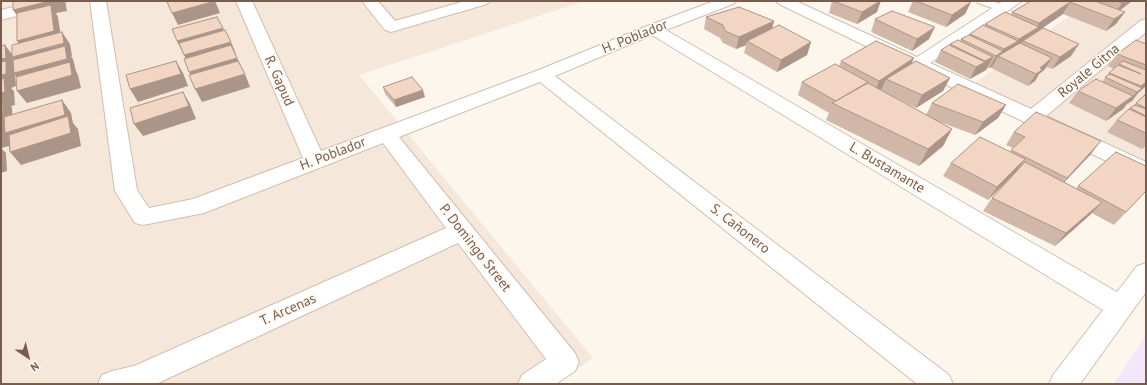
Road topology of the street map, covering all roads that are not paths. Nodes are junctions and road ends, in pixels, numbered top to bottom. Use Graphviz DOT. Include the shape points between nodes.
graph roads {
  1 [pos="59,1"];
  2 [pos="98,1"];
  3 [pos="244,1"];
  4 [pos="370,1"];
  5 [pos="482,1"];
  6 [pos="728,1"];
  7 [pos="784,1"];
  8 [pos="982,1"];
  9 [pos="1007,5"];
  10 [pos="1,15"];
  11 [pos="1146,24"];
  12 [pos="653,29"];
  13 [pos="917,64"];
  14 [pos="542,75"];
  15 [pos="1032,118"];
  16 [pos="386,134"];
  17 [pos="315,161"];
  18 [pos="1146,171"];
  19 [pos="462,231"];
  20 [pos="1146,273"];
  21 [pos="1120,307"];
  22 [pos="112,384"];
  23 [pos="532,384"];
  24 [pos="939,384"];
  25 [pos="1063,384"];
  1 -- 10 [label="street"];
  2 -- 17 [label="street, H. Poblador" via="126,191 143,217 196,206"];
  3 -- 17 [label="street, R. Gapud"];
  4 -- 5 [label="street" via="390,27"];
  6 -- 12 [label="street, H. Poblador"];
  7 -- 13 [label="street"];
  8 -- 9 [label="lane"];
  9 -- 13 [label="street"];
  11 -- 15 [label="street, Royale Gitna"];
  12 -- 14 [label="street, H. Poblador"];
  12 -- 21 [label="street, L. Bustamante"];
  13 -- 15 [label="street"];
  14 -- 16 [label="street, H. Poblador"];
  14 -- 24 [label="street, S. Cañonero"];
  15 -- 18 [label="street"];
  16 -- 17 [label="street, H. Poblador"];
  16 -- 19 [label="street, P. Domingo Street"];
  19 -- 22 [label="street, T. Arcenas" via="137,379"];
  19 -- 23 [label="street, P. Domingo Street" via="565,362"];
  20 -- 21 [label="street"];
  21 -- 25 [label="street"];
}
